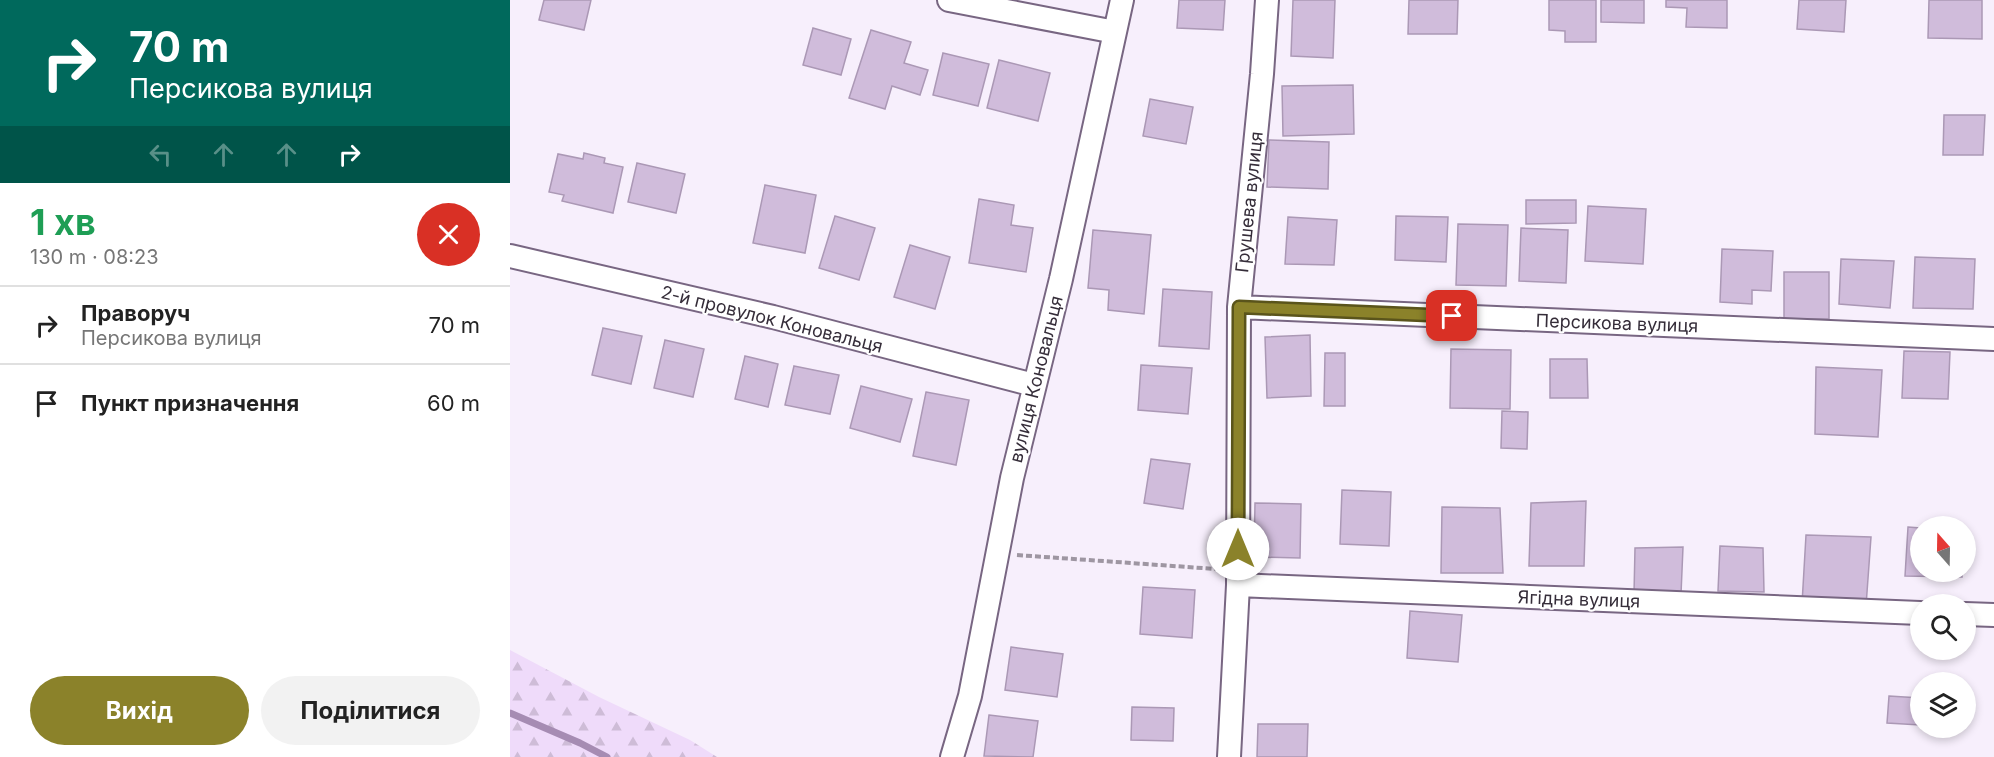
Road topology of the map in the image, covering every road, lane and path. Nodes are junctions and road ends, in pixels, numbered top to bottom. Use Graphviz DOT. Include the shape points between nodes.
graph roads {
  1 [pos="948,0"];
  2 [pos="1122,0"];
  3 [pos="1267,0"];
  4 [pos="1115,32"];
  5 [pos="510,256"];
  6 [pos="1239,307"];
  7 [pos="1994,339"];
  8 [pos="1034,385"];
  9 [pos="999,554"];
  10 [pos="1237,578"];
  11 [pos="1910,612"];
  12 [pos="1976,614"];
  13 [pos="1994,615"];
  14 [pos="952,757"];
  15 [pos="1229,757"];
  1 -- 4 [label="street"];
  2 -- 4 [label="street, вулиця Коновальця"];
  3 -- 6 [label="street, Грушева вулиця"];
  4 -- 8 [label="street, вулиця Коновальця"];
  5 -- 8 [label="street, 2-й провулок Коновальця" via="773,317"];
  6 -- 7 [label="street, Персикова вулиця"];
  6 -- 10 [label="street, Грушева вулиця"];
  8 -- 9 [label="street, вулиця Коновальця"];
  9 -- 10 [label="path"];
  9 -- 14 [label="street, вулиця Коновальця" via="970,696"];
  10 -- 11 [label="street, Ягідна вулиця"];
  10 -- 15 [label="street, Грушева вулиця"];
  12 -- 13 [label="street"];
}
